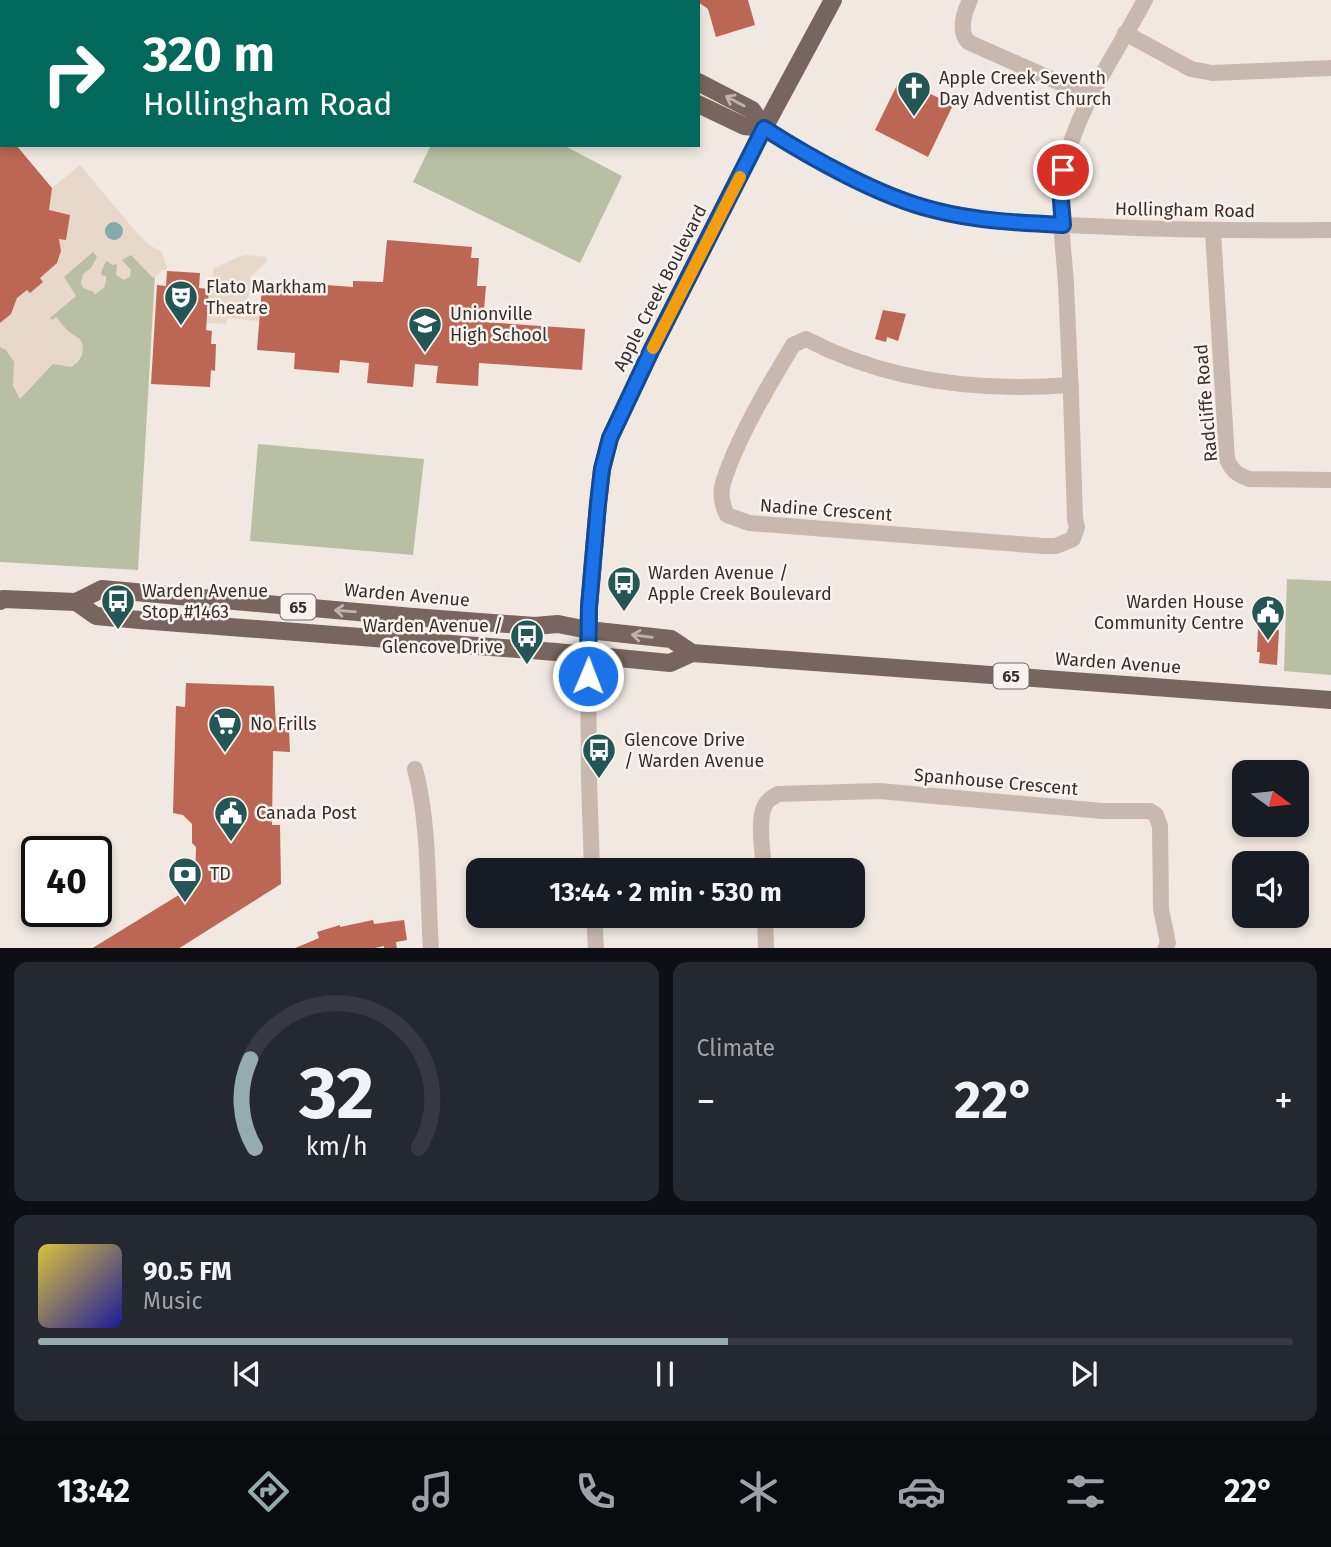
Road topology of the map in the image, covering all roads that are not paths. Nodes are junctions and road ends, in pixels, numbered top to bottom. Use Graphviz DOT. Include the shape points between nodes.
graph roads {
  1 [pos="833,0"];
  2 [pos="970,0"];
  3 [pos="1145,0"];
  4 [pos="1125,33"];
  5 [pos="1331,68"];
  6 [pos="700,83"];
  7 [pos="1092,97"];
  8 [pos="700,105"];
  9 [pos="764,128"];
  10 [pos="1063,225"];
  11 [pos="1331,230"];
  12 [pos="1213,232"];
  13 [pos="1071,385"];
  14 [pos="1331,480"];
  15 [pos="1,599"];
  16 [pos="76,602"];
  17 [pos="589,630"];
  18 [pos="691,653"];
  19 [pos="588,656"];
  20 [pos="1331,700"];
  21 [pos="415,769"];
  22 [pos="592,858"];
  23 [pos="764,858"];
  24 [pos="595,928"];
  25 [pos="765,928"];
  26 [pos="430,948"];
  27 [pos="596,948"];
  28 [pos="765,948"];
  29 [pos="1165,948"];
  1 -- 9 [label="main road, Apple Creek Boulevard"];
  2 -- 7 [label="street" via="962,22 968,42"];
  3 -- 4 [label="street, Nadine Crescent"];
  4 -- 5 [label="street" via="1191,69 1212,73"];
  4 -- 7 [label="street, Nadine Crescent"];
  9 -- 6 [label="main road, one-way" via="752,110"];
  7 -- 10 [label="street, Nadine Crescent" via="1073,135 1063,170"];
  8 -- 9 [label="main road" via="744,126"];
  9 -- 10 [label="street, Hollingham Road" via="908,203 981,219"];
  9 -- 17 [label="main road, Apple Creek Boulevard" via="610,438 598,504"];
  10 -- 12 [label="street, Hollingham Road"];
  10 -- 13 [label="street, Nadine Crescent"];
  11 -- 12 [label="street, Hollingham Road"];
  12 -- 14 [label="street, Radcliffe Road" via="1230,468 1250,479"];
  13 -- 13 [label="street, Nadine Crescent" via="945,383 870,365 806,339 800,341 793,345 751,419 722,485 723,508 727,515 749,523 1043,546 1067,543 1077,527"];
  15 -- 16 [label="main road, Warden Avenue / 65"];
  17 -- 16 [label="main road, Warden Avenue / 65, one-way" via="102,589"];
  16 -- 19 [label="main road, Warden Avenue / 65" via="96,616"];
  18 -- 17 [label="main road, Warden Avenue / 65, one-way" via="671,639"];
  17 -- 19 [label="main road, Apple Creek Boulevard"];
  18 -- 19 [label="main road, Warden Avenue / 65" via="670,663"];
  18 -- 20 [label="main road, Warden Avenue / 65"];
  19 -- 22 [label="street"];
  21 -- 26 [label="street" via="426,843"];
  23 -- 29 [label="street, Spanhouse Crescent" via="763,807 778,794 879,791 1102,811 1150,811 1160,826"];
  24 -- 27 [label="street"];
  25 -- 28 [label="street"];
}
